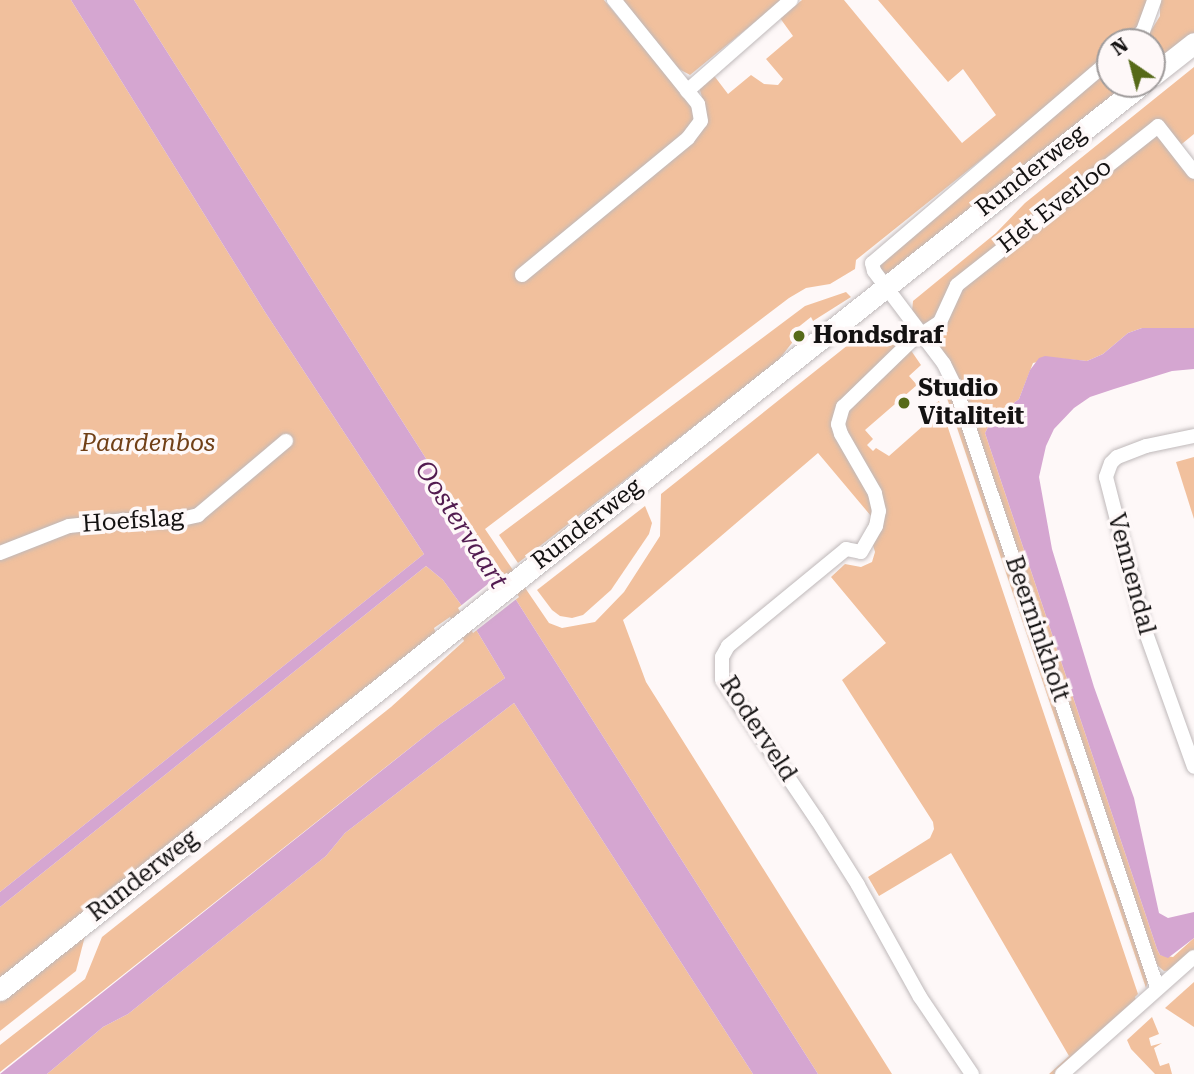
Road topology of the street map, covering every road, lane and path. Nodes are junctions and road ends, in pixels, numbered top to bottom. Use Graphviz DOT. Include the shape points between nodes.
graph roads {
  1 [pos="614,0"];
  2 [pos="791,0"];
  3 [pos="1154,0"];
  4 [pos="1144,28"];
  5 [pos="1194,43"];
  6 [pos="1166,65"];
  7 [pos="1096,72"];
  8 [pos="687,91"];
  9 [pos="1124,98"];
  10 [pos="1194,172"];
  11 [pos="522,275"];
  12 [pos="885,286"];
  13 [pos="921,333"];
  14 [pos="1194,436"];
  15 [pos="286,441"];
  16 [pos="0,553"];
  17 [pos="1194,767"];
  18 [pos="1194,957"];
  19 [pos="1157,987"];
  20 [pos="0,990"];
  21 [pos="972,1074"];
  22 [pos="1062,1074"];
  1 -- 8 [label="street"];
  2 -- 8 [label="street"];
  3 -- 4 [label="street"];
  5 -- 6 [label="street"];
  7 -- 12 [label="street" via="872,263"];
  8 -- 11 [label="street" via="698,104 701,121 688,138"];
  9 -- 12 [label="street, Runderweg"];
  10 -- 13 [label="street, Het Everloo" via="1158,126 963,279 940,323"];
  12 -- 13 [label="street, Beerninkholt"];
  12 -- 20 [label="street, Runderweg"];
  13 -- 19 [label="street, Beerninkholt" via="956,389"];
  13 -- 21 [label="street, Roderveld" via="849,399 838,424 875,493 879,511 870,538 861,552 846,549 728,646 720,670"];
  14 -- 17 [label="street, Vennendal" via="1126,453 1111,463 1106,477 1146,633"];
  15 -- 16 [label="street, Hoefslag" via="198,515 173,521 69,526"];
  18 -- 19 [label="street"];
  19 -- 22 [label="street"];
}
